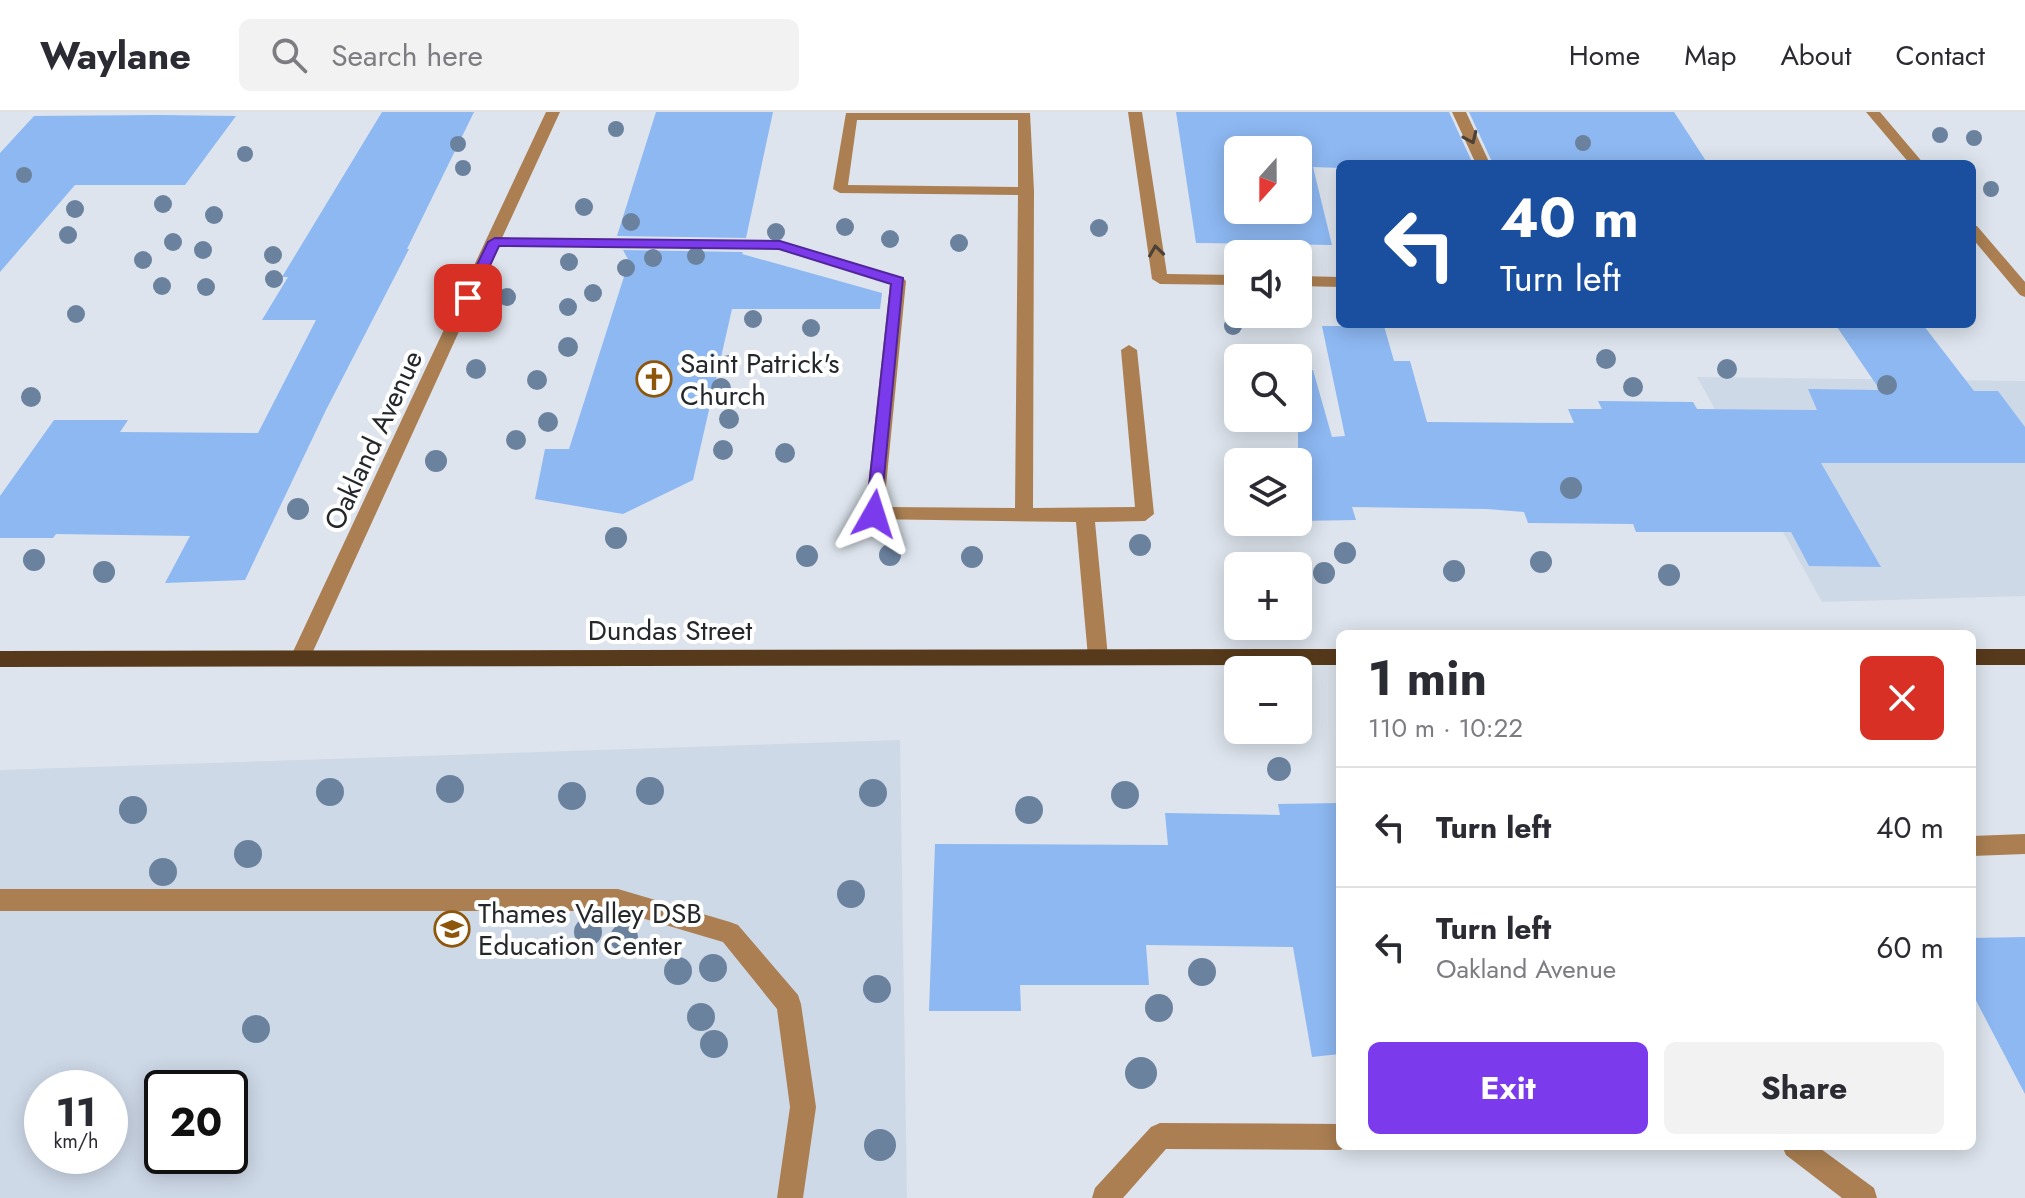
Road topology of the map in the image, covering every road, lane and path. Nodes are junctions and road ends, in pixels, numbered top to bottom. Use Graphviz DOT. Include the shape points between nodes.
graph roads {
  1 [pos="553,112"];
  2 [pos="1135,112"];
  3 [pos="1459,112"];
  4 [pos="1873,112"];
  5 [pos="851,114"];
  6 [pos="1481,160"];
  7 [pos="1914,160"];
  8 [pos="1027,191"];
  9 [pos="1976,234"];
  10 [pos="495,242"];
  11 [pos="1224,280"];
  12 [pos="1312,281"];
  13 [pos="1336,282"];
  14 [pos="2025,292"];
  15 [pos="1129,350"];
  16 [pos="1024,515"];
  17 [pos="1085,515"];
  18 [pos="1098,657"];
  19 [pos="1336,657"];
  20 [pos="1976,657"];
  21 [pos="2025,657"];
  22 [pos="300,658"];
  23 [pos="0,659"];
  24 [pos="2025,844"];
  25 [pos="1976,846"];
  26 [pos="0,900"];
  27 [pos="1336,1137"];
  28 [pos="1800,1150"];
  29 [pos="790,1198"];
  30 [pos="1105,1198"];
  31 [pos="1864,1198"];
  1 -- 10 [label="street, Oakland Avenue"];
  11 -- 2 [label="street, one-way" via="1160,279"];
  3 -- 6 [label="street, one-way"];
  4 -- 7 [label="street"];
  5 -- 8 [label="street" via="1025,116"];
  5 -- 8 [label="street" via="840,189"];
  8 -- 16 [label="street"];
  9 -- 14 [label="street"];
  10 -- 16 [label="street" via="780,245 898,281 874,514"];
  10 -- 22 [label="street, Oakland Avenue"];
  12 -- 13 [label="street"];
  15 -- 17 [label="street" via="1145,514"];
  16 -- 17 [label="street"];
  17 -- 18 [label="street"];
  18 -- 19 [label="main road, Dundas Street"];
  18 -- 22 [label="main road, Dundas Street"];
  20 -- 21 [label="main road"];
  22 -- 23 [label="main road, Dundas Street"];
  24 -- 25 [label="street"];
  26 -- 29 [label="street" via="618,900 730,933 789,1004 803,1107"];
  27 -- 30 [label="street" via="1160,1136"];
  28 -- 31 [label="street"];
}
